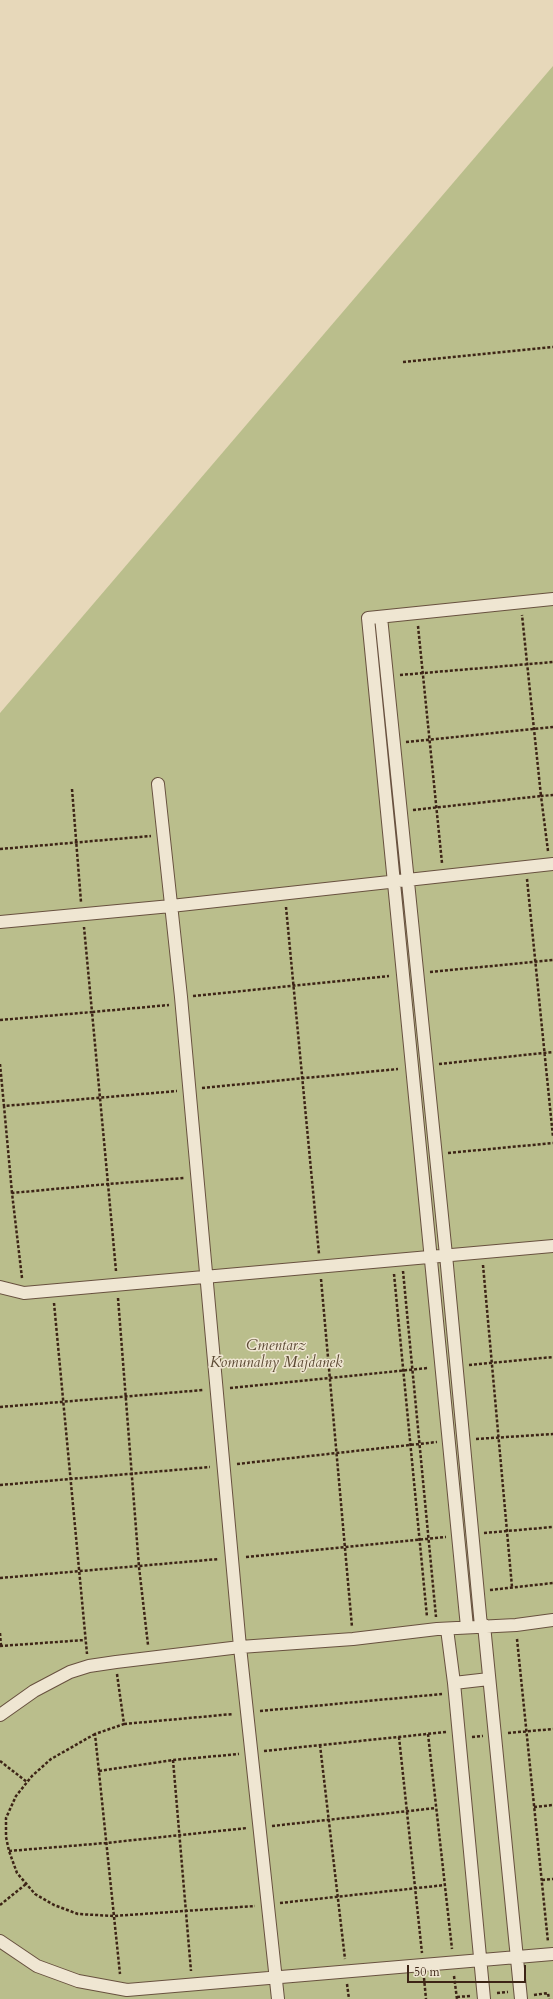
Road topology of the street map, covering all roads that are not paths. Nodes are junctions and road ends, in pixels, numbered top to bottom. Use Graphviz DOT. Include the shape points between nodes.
graph roads {
  1 [pos="553,599"];
  2 [pos="381,617"];
  3 [pos="158,784"];
  4 [pos="551,865"];
  5 [pos="408,879"];
  6 [pos="394,881"];
  7 [pos="171,906"];
  8 [pos="0,922"];
  9 [pos="553,1246"];
  10 [pos="446,1255"];
  11 [pos="431,1256"];
  12 [pos="207,1277"];
  13 [pos="0,1287"];
  14 [pos="553,1620"];
  15 [pos="482,1626"];
  16 [pos="467,1627"];
  17 [pos="437,1630"];
  18 [pos="240,1647"];
  19 [pos="489,1679"];
  20 [pos="454,1688"];
  21 [pos="0,1715"];
  22 [pos="0,1941"];
  23 [pos="551,1954"];
  24 [pos="517,1957"];
  25 [pos="480,1961"];
  26 [pos="277,1977"];
  27 [pos="521,1998"];
  28 [pos="278,1999"];
  29 [pos="484,1999"];
  1 -- 2 [label="street"];
  2 -- 5 [label="street"];
  2 -- 6 [label="street" via="368,618"];
  3 -- 7 [label="street"];
  4 -- 5 [label="street"];
  5 -- 6 [label="street"];
  5 -- 10 [label="street"];
  6 -- 7 [label="street"];
  6 -- 11 [label="street"];
  7 -- 8 [label="street"];
  7 -- 12 [label="street"];
  9 -- 10 [label="street"];
  10 -- 11 [label="street"];
  10 -- 15 [label="street"];
  11 -- 12 [label="street"];
  11 -- 16 [label="street"];
  12 -- 13 [label="street" via="24,1293"];
  12 -- 18 [label="street"];
  14 -- 15 [label="street"];
  15 -- 16 [label="street"];
  15 -- 19 [label="street"];
  16 -- 17 [label="street"];
  17 -- 18 [label="street"];
  17 -- 20 [label="street"];
  18 -- 21 [label="street" via="89,1666 70,1672 34,1691"];
  18 -- 26 [label="street"];
  19 -- 20 [label="street"];
  19 -- 24 [label="street"];
  20 -- 25 [label="street"];
  22 -- 26 [label="street" via="37,1966 78,1981 127,1990"];
  23 -- 24 [label="street"];
  24 -- 25 [label="street"];
  24 -- 27 [label="street"];
  25 -- 26 [label="street"];
  25 -- 29 [label="street"];
  26 -- 28 [label="street"];
}
